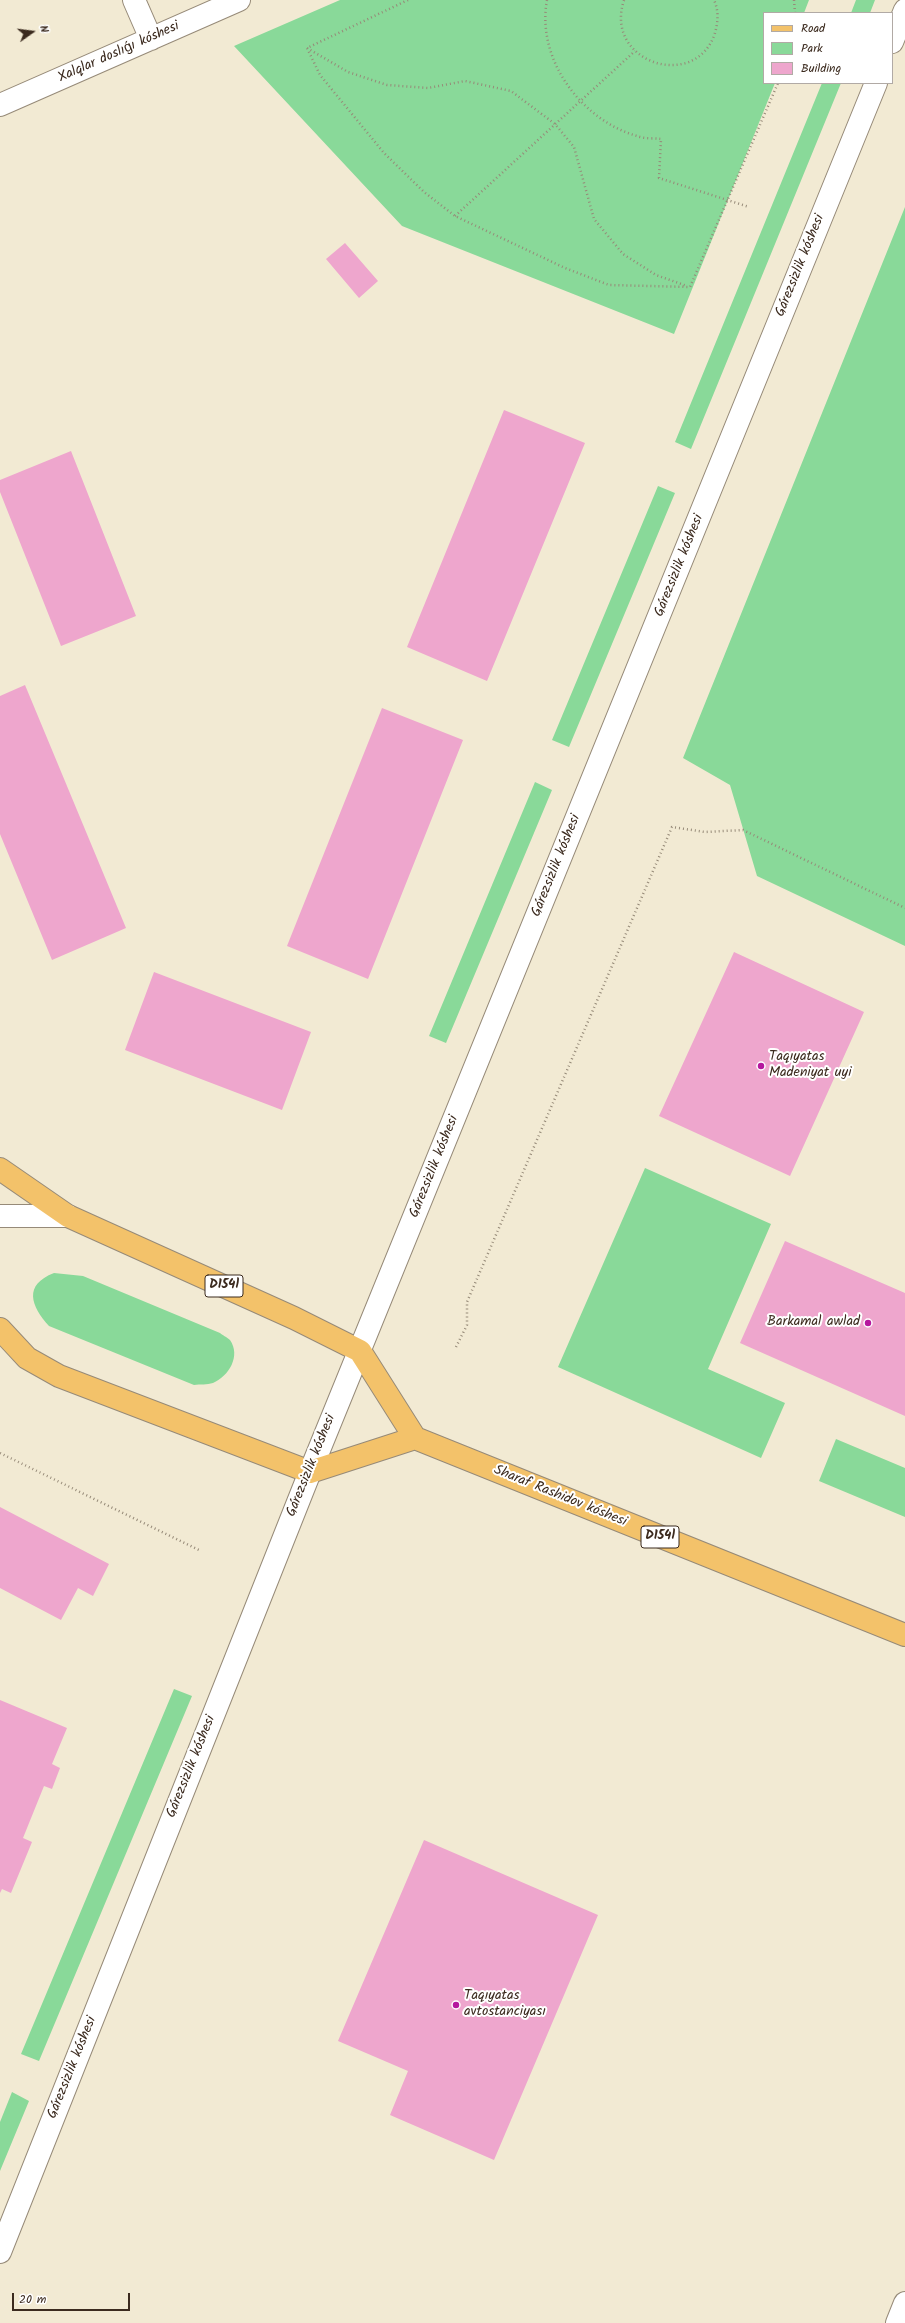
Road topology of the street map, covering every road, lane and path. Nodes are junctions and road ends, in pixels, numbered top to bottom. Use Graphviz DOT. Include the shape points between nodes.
graph roads {
  1 [pos="134,0"];
  2 [pos="239,0"];
  3 [pos="408,0"];
  4 [pos="547,0"];
  5 [pos="624,0"];
  6 [pos="714,0"];
  7 [pos="794,0"];
  8 [pos="905,10"];
  9 [pos="795,12"];
  10 [pos="151,38"];
  11 [pos="893,40"];
  12 [pos="307,48"];
  13 [pos="635,51"];
  14 [pos="778,84"];
  15 [pos="876,84"];
  16 [pos="581,100"];
  17 [pos="0,105"];
  18 [pos="555,124"];
  19 [pos="727,200"];
  20 [pos="749,207"];
  21 [pos="455,216"];
  22 [pos="690,287"];
  23 [pos="905,908"];
  24 [pos="0,1169"];
  25 [pos="0,1216"];
  26 [pos="68,1216"];
  27 [pos="0,1329"];
  28 [pos="456,1347"];
  29 [pos="360,1351"];
  30 [pos="415,1438"];
  31 [pos="0,1453"];
  32 [pos="310,1472"];
  33 [pos="200,1551"];
  34 [pos="905,1635"];
  35 [pos="0,2252"];
  36 [pos="905,2303"];
  37 [pos="897,2323"];
  1 -- 10 [label="street"];
  2 -- 10 [label="street, Xalqlar doslıǵı kóshesi"];
  3 -- 12 [label="path"];
  4 -- 16 [label="path" via="545,12 550,51 567,87"];
  5 -- 13 [label="path" via="621,24 626,39"];
  6 -- 13 [label="path" via="718,23 713,39 704,51 691,60 677,65 661,65 647,60"];
  7 -- 9 [label="path"];
  8 -- 11 [label="street"];
  10 -- 17 [label="street, Xalqlar doslıǵı kóshesi"];
  12 -- 18 [label="path" via="348,72 387,85 428,88 465,81 511,91"];
  12 -- 21 [label="path" via="320,75 384,153 424,192"];
  13 -- 16 [label="path"];
  14 -- 19 [label="path"];
  15 -- 29 [label="street, Gárezsizlik kóshesi"];
  16 -- 18 [label="path"];
  16 -- 19 [label="path" via="598,118 637,136 661,139 659,178"];
  18 -- 21 [label="path"];
  18 -- 22 [label="path" via="574,147 594,219 623,254 656,275"];
  19 -- 20 [label="path"];
  19 -- 22 [label="path"];
  21 -- 22 [label="path" via="566,268 609,285"];
  23 -- 28 [label="path" via="743,830 705,832 672,827 467,1302 467,1325"];
  24 -- 26 [label="main road, D154l"];
  25 -- 26 [label="street"];
  26 -- 29 [label="main road, D154l" via="294,1318"];
  27 -- 32 [label="main road" via="27,1358 59,1376"];
  29 -- 30 [label="main road"];
  29 -- 32 [label="street, Gárezsizlik kóshesi"];
  30 -- 32 [label="main road"];
  30 -- 34 [label="main road, Sharaf Rashidov kóshesi / D154l"];
  31 -- 33 [label="path"];
  32 -- 35 [label="street, Gárezsizlik kóshesi"];
  36 -- 37 [label="street"];
}
